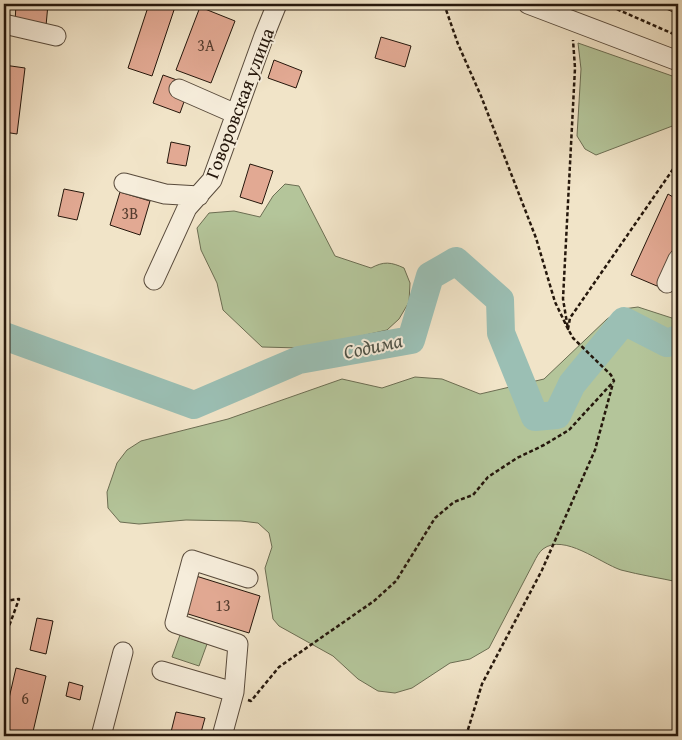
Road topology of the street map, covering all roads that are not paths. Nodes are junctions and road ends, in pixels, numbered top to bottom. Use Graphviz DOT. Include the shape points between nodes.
graph roads {
  1 [pos="277,4"];
  2 [pos="528,4"];
  3 [pos="4,24"];
  4 [pos="56,36"];
  5 [pos="678,61"];
  6 [pos="179,89"];
  7 [pos="236,114"];
  8 [pos="124,183"];
  9 [pos="199,196"];
  10 [pos="678,259"];
  11 [pos="154,280"];
  12 [pos="667,283"];
  13 [pos="248,578"];
  14 [pos="123,652"];
  15 [pos="162,671"];
  16 [pos="234,693"];
  17 [pos="101,736"];
  18 [pos="222,736"];
  1 -- 7 [label="street, Говоровская улица"];
  2 -- 5 [label="street"];
  3 -- 4 [label="street"];
  6 -- 7 [label="street"];
  7 -- 9 [label="street, Говоровская улица" via="212,180"];
  8 -- 9 [label="street" via="165,194"];
  9 -- 11 [label="street, Говоровская улица" via="187,208"];
  10 -- 12 [label="street"];
  13 -- 16 [label="street" via="192,560 174,623 238,644"];
  14 -- 17 [label="street"];
  15 -- 16 [label="street"];
  16 -- 18 [label="street"];
}
